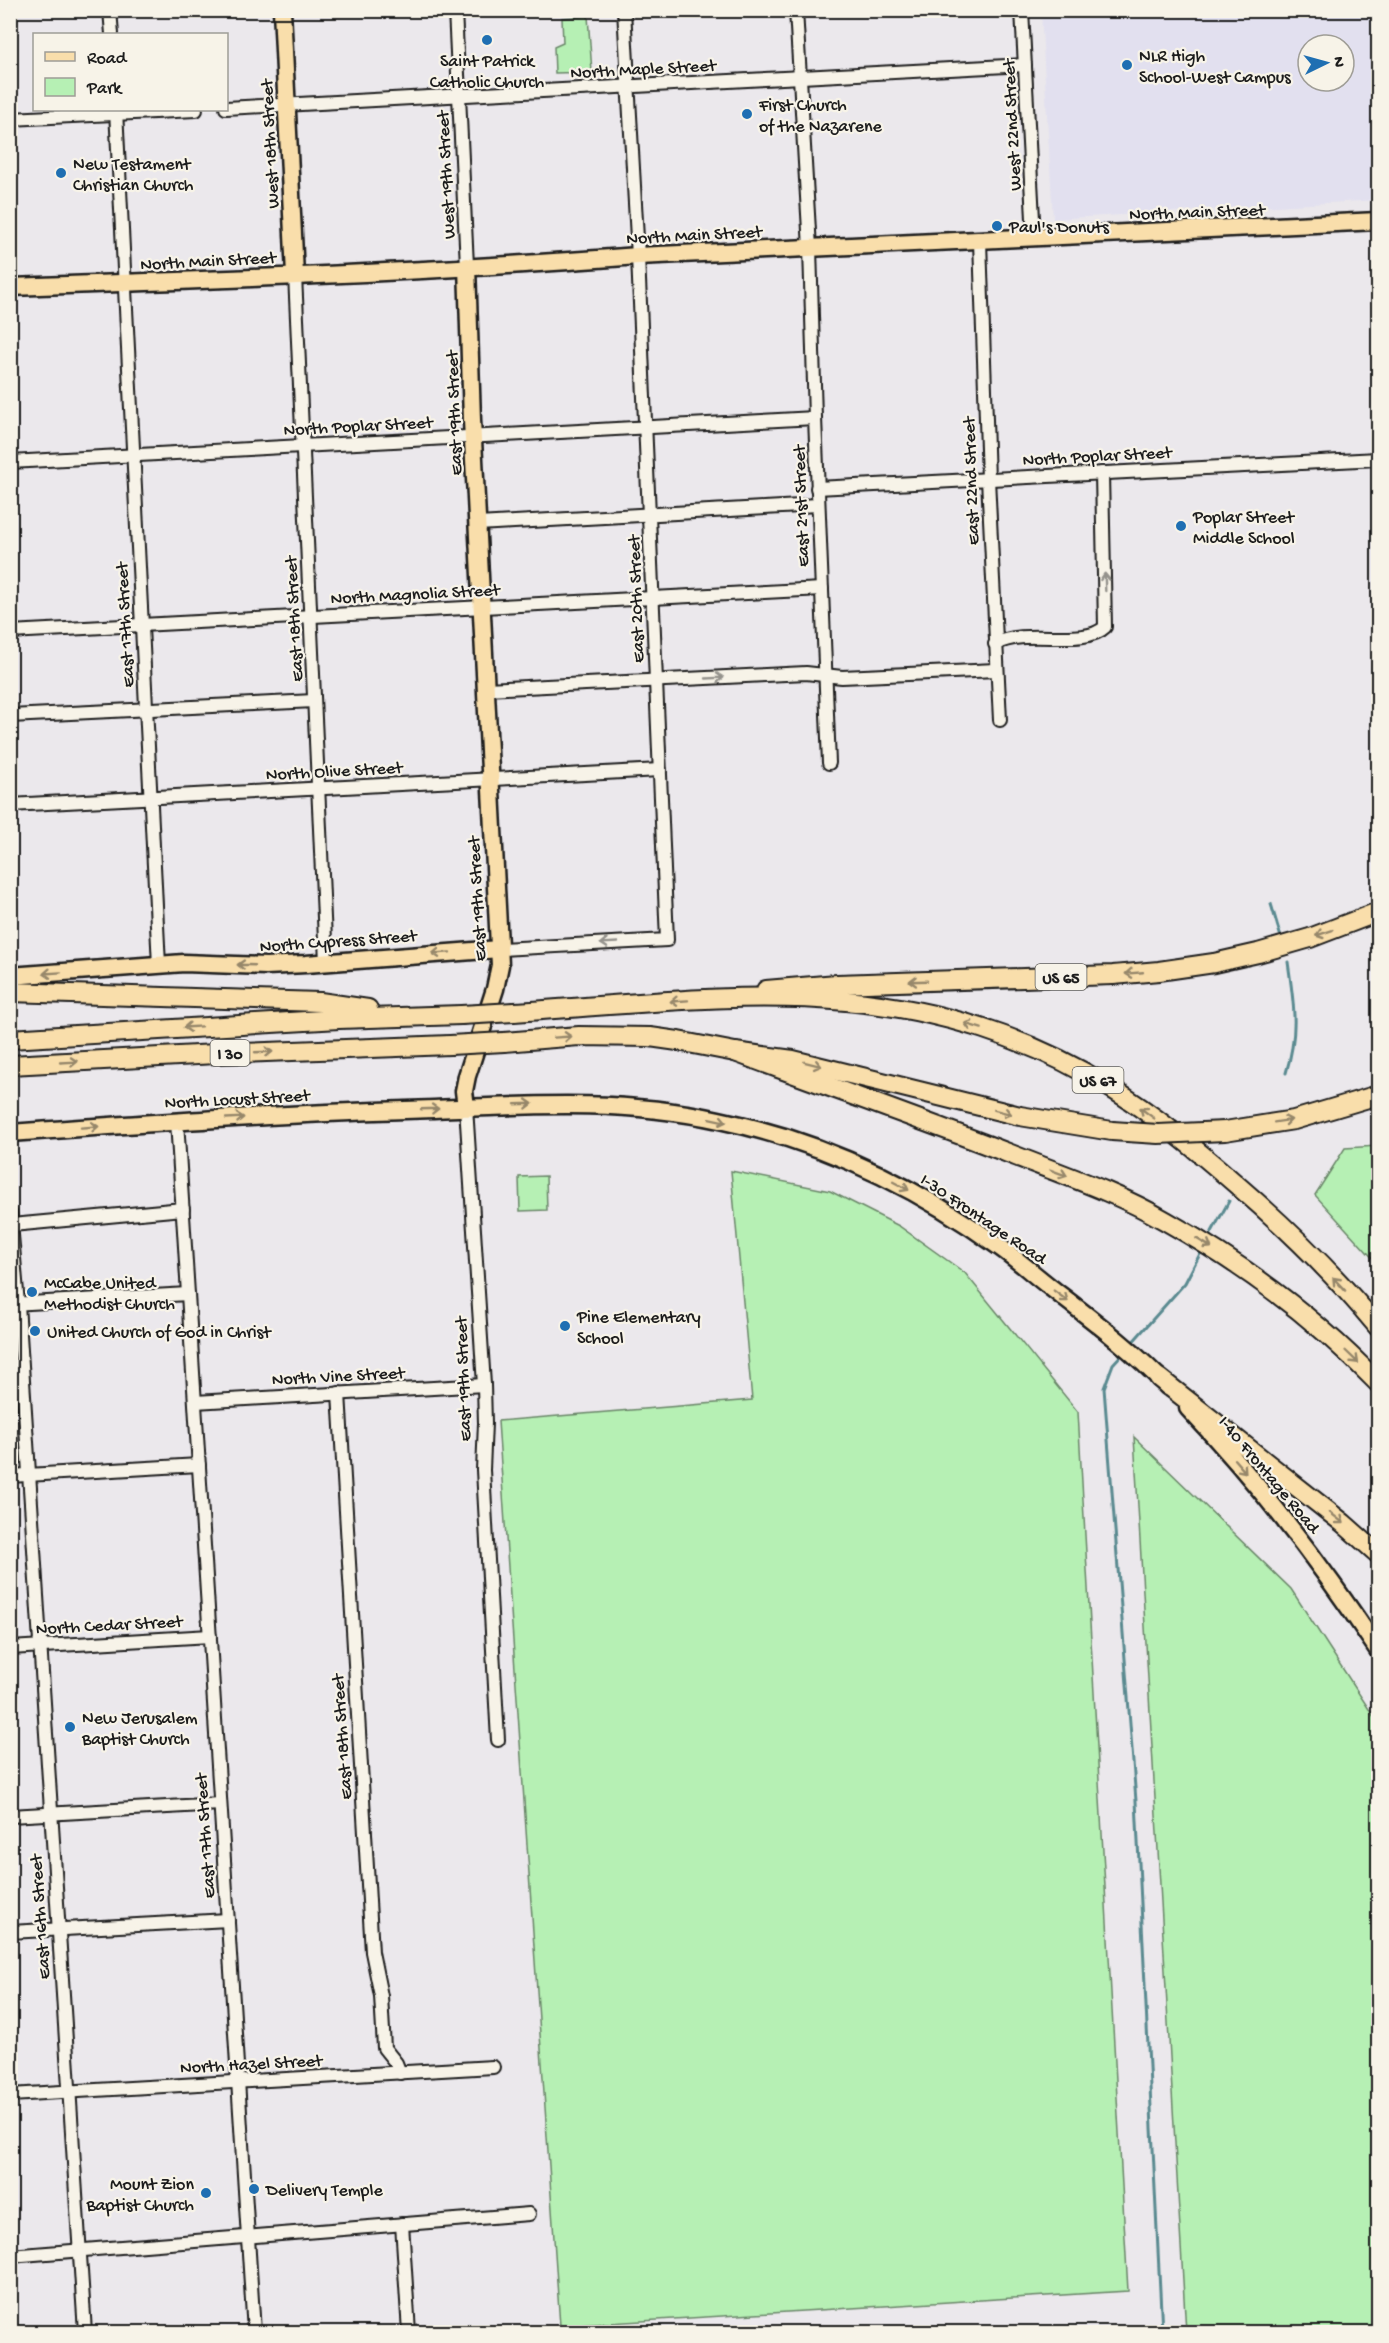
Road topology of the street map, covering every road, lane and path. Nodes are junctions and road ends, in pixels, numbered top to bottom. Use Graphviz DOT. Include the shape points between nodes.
graph roads {
  1 [pos="110,10"];
  2 [pos="282,10"];
  3 [pos="455,10"];
  4 [pos="624,10"];
  5 [pos="796,10"];
  6 [pos="1022,10"];
  7 [pos="112,33"];
  8 [pos="1025,65"];
  9 [pos="800,78"];
  10 [pos="629,87"];
  11 [pos="459,96"];
  12 [pos="287,105"];
  13 [pos="228,108"];
  14 [pos="156,111"];
  15 [pos="116,112"];
  16 [pos="10,119"];
  17 [pos="1378,221"];
  18 [pos="1034,238"];
  19 [pos="980,241"];
  20 [pos="810,248"];
  21 [pos="638,256"];
  22 [pos="467,266"];
  23 [pos="296,275"];
  24 [pos="125,284"];
  25 [pos="10,288"];
  26 [pos="815,418"];
  27 [pos="646,427"];
  28 [pos="473,437"];
  29 [pos="303,446"];
  30 [pos="134,455"];
  31 [pos="1378,459"];
  32 [pos="10,462"];
  33 [pos="1102,473"];
  34 [pos="988,479"];
  35 [pos="818,488"];
  36 [pos="818,505"];
  37 [pos="649,514"];
  38 [pos="478,524"];
  39 [pos="822,589"];
  40 [pos="653,598"];
  41 [pos="482,607"];
  42 [pos="311,616"];
  43 [pos="142,625"];
  44 [pos="10,632"];
  45 [pos="995,644"];
  46 [pos="996,670"];
  47 [pos="825,675"];
  48 [pos="656,680"];
  49 [pos="486,689"];
  50 [pos="315,702"];
  51 [pos="146,709"];
  52 [pos="10,716"];
  53 [pos="1000,720"];
  54 [pos="829,763"];
  55 [pos="660,770"];
  56 [pos="490,780"];
  57 [pos="318,789"];
  58 [pos="151,798"];
  59 [pos="10,805"];
  60 [pos="1378,912"];
  61 [pos="667,940"];
  62 [pos="499,949"];
  63 [pos="326,962"];
  64 [pos="159,965"];
  65 [pos="10,976"];
  66 [pos="10,992"];
  67 [pos="737,998"];
  68 [pos="418,1017"];
  69 [pos="10,1039"];
  70 [pos="735,1052"];
  71 [pos="10,1065"];
  72 [pos="1378,1095"];
  73 [pos="466,1107"];
  74 [pos="177,1121"];
  75 [pos="10,1133"];
  76 [pos="183,1209"];
  77 [pos="10,1212"];
  78 [pos="12,1225"];
  79 [pos="188,1294"];
  80 [pos="14,1304"];
  81 [pos="1378,1328"];
  82 [pos="1114,1338"];
  83 [pos="1159,1378"];
  84 [pos="1378,1383"];
  85 [pos="484,1385"];
  86 [pos="339,1393"];
  87 [pos="195,1402"];
  88 [pos="199,1465"];
  89 [pos="29,1475"];
  90 [pos="10,1476"];
  91 [pos="1378,1554"];
  92 [pos="210,1636"];
  93 [pos="40,1646"];
  94 [pos="10,1648"];
  95 [pos="1378,1650"];
  96 [pos="498,1740"];
  97 [pos="220,1804"];
  98 [pos="51,1814"];
  99 [pos="10,1816"];
  100 [pos="228,1920"];
  101 [pos="58,1929"];
  102 [pos="10,1932"];
  103 [pos="493,2067"];
  104 [pos="400,2073"];
  105 [pos="238,2082"];
  106 [pos="70,2092"];
  107 [pos="10,2095"];
  108 [pos="529,2214"];
  109 [pos="402,2224"];
  110 [pos="248,2237"];
  111 [pos="80,2250"];
  112 [pos="10,2256"];
  113 [pos="86,2332"];
  114 [pos="254,2332"];
  115 [pos="409,2332"];
  1 -- 7 [label="street"];
  2 -- 12 [label="main road, West 18th Street"];
  3 -- 11 [label="street, West 19th Street"];
  4 -- 10 [label="street, East 20th Street"];
  5 -- 9 [label="street, East 21st Street"];
  6 -- 8 [label="street, West 22nd Street"];
  8 -- 9 [label="street, North Maple Street"];
  8 -- 18 [label="street, West 22nd Street"];
  9 -- 10 [label="street, North Maple Street"];
  9 -- 20 [label="street, East 21st Street"];
  10 -- 11 [label="street, North Maple Street"];
  10 -- 21 [label="street, East 20th Street"];
  11 -- 12 [label="street, North Maple Street"];
  11 -- 22 [label="street, West 19th Street"];
  12 -- 13 [label="street, North Maple Street"];
  12 -- 23 [label="main road, West 18th Street"];
  14 -- 15 [label="street"];
  15 -- 16 [label="street"];
  15 -- 24 [label="street, East 17th Street"];
  17 -- 18 [label="main road, North Main Street"];
  18 -- 19 [label="main road, North Main Street"];
  19 -- 20 [label="main road, North Main Street"];
  19 -- 34 [label="street, East 22nd Street"];
  20 -- 21 [label="main road, North Main Street"];
  20 -- 26 [label="street, East 21st Street"];
  21 -- 22 [label="main road, North Main Street"];
  21 -- 27 [label="street, East 20th Street"];
  22 -- 23 [label="main road, North Main Street"];
  22 -- 28 [label="main road, East 19th Street"];
  23 -- 24 [label="main road, North Main Street"];
  23 -- 29 [label="street, East 18th Street"];
  24 -- 25 [label="main road, North Main Street"];
  24 -- 30 [label="street, East 17th Street"];
  26 -- 27 [label="street, North Poplar Street"];
  26 -- 35 [label="street, East 21st Street"];
  27 -- 28 [label="street, North Poplar Street"];
  27 -- 37 [label="street, East 20th Street"];
  28 -- 29 [label="street, North Poplar Street"];
  28 -- 38 [label="main road, East 19th Street"];
  29 -- 30 [label="street, North Poplar Street"];
  29 -- 42 [label="street, East 18th Street"];
  30 -- 32 [label="street, North Poplar Street"];
  30 -- 43 [label="street, East 17th Street"];
  31 -- 33 [label="street, North Poplar Street"];
  33 -- 34 [label="street, North Poplar Street"];
  45 -- 33 [label="street, one-way" via="1012,637 1094,635 1105,627"];
  34 -- 35 [label="street, North Poplar Street"];
  34 -- 45 [label="street, East 22nd Street"];
  35 -- 36 [label="street, East 21st Street"];
  36 -- 37 [label="street"];
  36 -- 39 [label="street, East 21st Street"];
  37 -- 38 [label="street"];
  37 -- 40 [label="street, East 20th Street"];
  38 -- 41 [label="main road, East 19th Street"];
  39 -- 40 [label="street, North Magnolia Street"];
  39 -- 47 [label="street, East 21st Street"];
  40 -- 41 [label="street, North Magnolia Street"];
  40 -- 48 [label="street, East 20th Street"];
  41 -- 42 [label="street, North Magnolia Street"];
  41 -- 49 [label="main road, East 19th Street"];
  42 -- 43 [label="street, North Magnolia Street"];
  42 -- 50 [label="street, East 18th Street"];
  43 -- 44 [label="street, North Magnolia Street"];
  43 -- 51 [label="street, East 17th Street"];
  45 -- 46 [label="street, East 22nd Street"];
  46 -- 47 [label="street"];
  46 -- 53 [label="street, East 22nd Street"];
  48 -- 47 [label="street, one-way"];
  47 -- 54 [label="street, East 21st Street"];
  48 -- 49 [label="street"];
  48 -- 55 [label="street, East 20th Street"];
  49 -- 56 [label="main road, East 19th Street"];
  50 -- 51 [label="street"];
  50 -- 57 [label="street, East 18th Street"];
  51 -- 52 [label="street"];
  51 -- 58 [label="street, East 17th Street"];
  55 -- 56 [label="street, North Olive Street"];
  55 -- 61 [label="street, East 20th Street"];
  56 -- 57 [label="street, North Olive Street"];
  56 -- 62 [label="main road, East 19th Street"];
  57 -- 58 [label="street, North Olive Street"];
  57 -- 63 [label="street, East 18th Street"];
  58 -- 59 [label="street, North Olive Street"];
  58 -- 64 [label="street, East 17th Street"];
  60 -- 67 [label="highway, US 65, one-way" via="1258,953 1159,971 772,988"];
  61 -- 62 [label="street, North Cypress Street, one-way"];
  62 -- 63 [label="main road, North Cypress Street, one-way"];
  62 -- 73 [label="main road, East 19th Street" via="495,989 464,1091"];
  63 -- 64 [label="main road, North Cypress Street, one-way"];
  64 -- 65 [label="main road, North Cypress Street, one-way"];
  66 -- 68 [label="highway" via="320,1002"];
  67 -- 68 [label="highway, I 30, one-way, bridge"];
  81 -- 67 [label="highway, US 67, one-way" via="1296,1239 1218,1168 1135,1104 1075,1068 993,1032 918,1012 846,1001"];
  68 -- 69 [label="highway, I 30, one-way" via="339,1018"];
  71 -- 70 [label="highway, I 30, one-way, bridge" via="579,1036 650,1037"];
  70 -- 72 [label="highway, one-way, bridge" via="793,1060 1020,1116 1112,1131 1225,1131 1294,1119"];
  70 -- 84 [label="highway, one-way" via="1088,1184 1165,1220 1242,1266 1301,1312"];
  74 -- 73 [label="main road, North Locust Street, one-way"];
  73 -- 82 [label="main road, I-30 Frontage Road, one-way" via="643,1107 721,1120 808,1145 860,1165 960,1221 1002,1249"];
  73 -- 85 [label="street, East 19th Street"];
  75 -- 74 [label="main road, North Locust Street, one-way"];
  74 -- 76 [label="street, East 17th Street"];
  76 -- 78 [label="street"];
  76 -- 79 [label="street, East 17th Street"];
  77 -- 78 [label="street, East 16th Street"];
  78 -- 80 [label="street, East 16th Street"];
  79 -- 80 [label="street"];
  79 -- 87 [label="street, East 17th Street"];
  80 -- 89 [label="street, East 16th Street"];
  82 -- 83 [label="main road, I-40 Frontage Road"];
  83 -- 91 [label="highway, one-way"];
  83 -- 95 [label="main road, I-40 Frontage Road, one-way" via="1276,1508"];
  85 -- 86 [label="street, North Vine Street"];
  85 -- 96 [label="street, East 19th Street" via="483,1470"];
  86 -- 87 [label="street, North Vine Street"];
  86 -- 104 [label="street, East 18th Street" via="372,1952 381,1996 384,2048"];
  87 -- 88 [label="street, East 17th Street"];
  88 -- 89 [label="street"];
  88 -- 92 [label="street, East 17th Street"];
  89 -- 90 [label="street"];
  89 -- 93 [label="street, East 16th Street"];
  92 -- 93 [label="street, North Cedar Street"];
  92 -- 97 [label="street, East 17th Street"];
  93 -- 94 [label="street, North Cedar Street"];
  93 -- 98 [label="street, East 16th Street"];
  97 -- 98 [label="street"];
  97 -- 100 [label="street, East 17th Street"];
  98 -- 99 [label="street"];
  98 -- 101 [label="street, East 16th Street"];
  100 -- 101 [label="street"];
  100 -- 105 [label="street, East 17th Street"];
  101 -- 102 [label="street"];
  101 -- 106 [label="street, East 16th Street"];
  103 -- 104 [label="street, North Hazel Street"];
  104 -- 105 [label="street, North Hazel Street"];
  105 -- 106 [label="street, North Hazel Street"];
  105 -- 110 [label="street, East 17th Street"];
  106 -- 107 [label="street, North Hazel Street"];
  106 -- 111 [label="street, East 16th Street"];
  108 -- 109 [label="street"];
  109 -- 110 [label="street"];
  109 -- 115 [label="street"];
  110 -- 111 [label="street"];
  110 -- 114 [label="street, East 17th Street"];
  111 -- 112 [label="street"];
  111 -- 113 [label="street, East 16th Street"];
}
